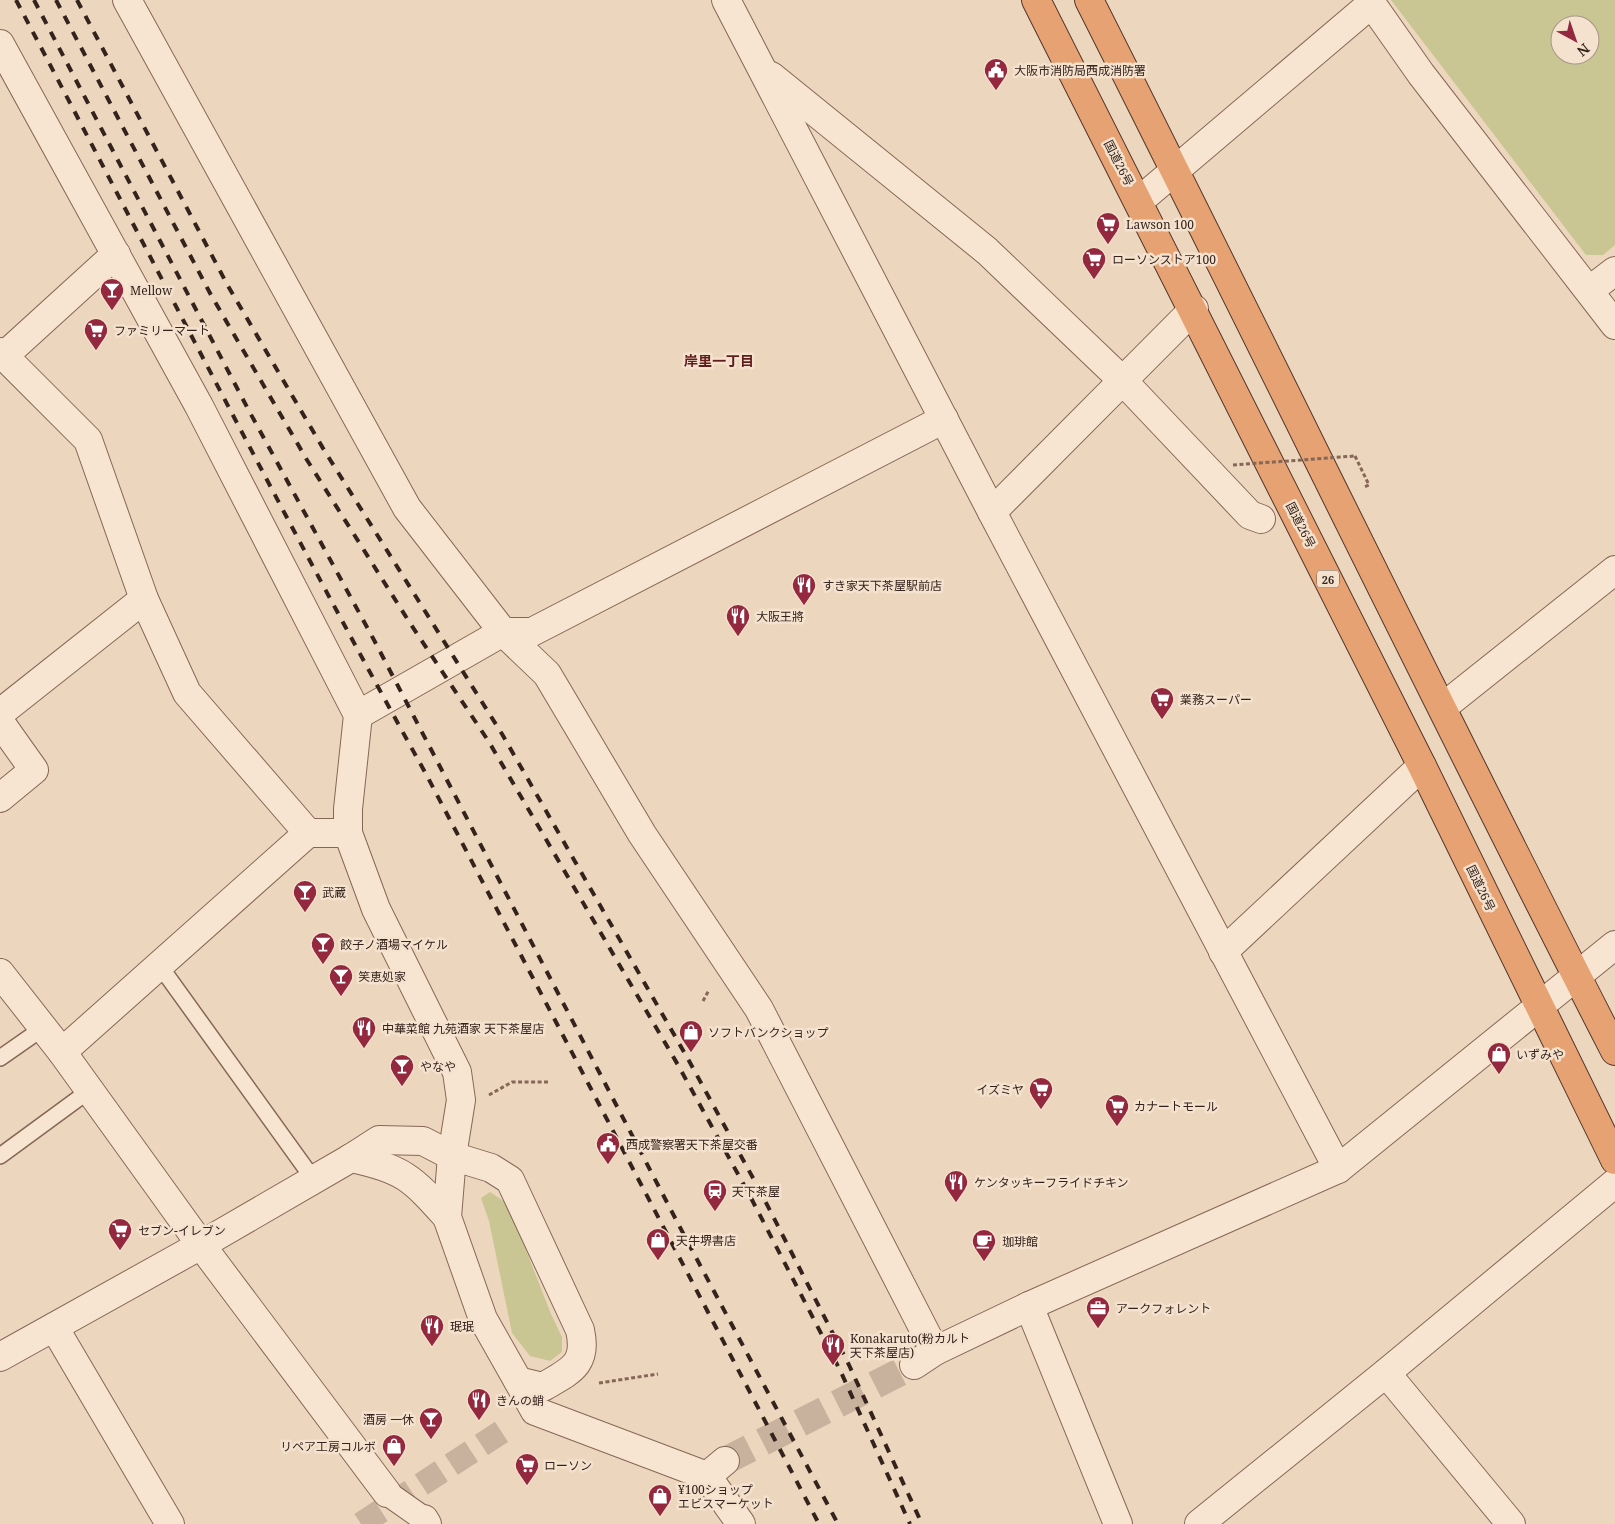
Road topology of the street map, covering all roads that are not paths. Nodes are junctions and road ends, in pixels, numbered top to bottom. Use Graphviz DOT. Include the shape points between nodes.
graph roads {
  1 [pos="127,0"];
  2 [pos="726,0"];
  3 [pos="1036,0"];
  4 [pos="1089,0"];
  5 [pos="1370,2"];
  6 [pos="0,44"];
  7 [pos="762,68"];
  8 [pos="1175,171"];
  9 [pos="1138,201"];
  10 [pos="116,254"];
  11 [pos="1615,271"];
  12 [pos="1590,290"];
  13 [pos="1194,310"];
  14 [pos="1615,325"];
  15 [pos="2,354"];
  16 [pos="1123,381"];
  17 [pos="944,419"];
  18 [pos="992,512"];
  19 [pos="1261,519"];
  20 [pos="1615,570"];
  21 [pos="144,599"];
  22 [pos="503,632"];
  23 [pos="1443,707"];
  24 [pos="0,713"];
  25 [pos="358,715"];
  26 [pos="0,722"];
  27 [pos="1422,766"];
  28 [pos="0,798"];
  29 [pos="308,833"];
  30 [pos="348,834"];
  31 [pos="1615,944"];
  32 [pos="1223,952"];
  33 [pos="160,966"];
  34 [pos="0,973"];
  35 [pos="1576,976"];
  36 [pos="1539,1008"];
  37 [pos="43,1028"];
  38 [pos="1615,1051"];
  39 [pos="62,1052"];
  40 [pos="0,1058"];
  41 [pos="90,1090"];
  42 [pos="0,1156"];
  43 [pos="452,1156"];
  44 [pos="351,1158"];
  45 [pos="1615,1160"];
  46 [pos="1338,1169"];
  47 [pos="314,1180"];
  48 [pos="1615,1182"];
  49 [pos="447,1217"];
  50 [pos="201,1245"];
  51 [pos="1029,1306"];
  52 [pos="54,1327"];
  53 [pos="0,1357"];
  54 [pos="1386,1373"];
  55 [pos="518,1381"];
  56 [pos="387,1493"];
  57 [pos="425,1522"];
  58 [pos="1202,1523"];
  59 [pos="170,1524"];
  60 [pos="741,1524"];
  61 [pos="1118,1524"];
  62 [pos="1511,1524"];
  1 -- 22 [label="street" via="407,508"];
  2 -- 7 [label="street"];
  3 -- 9 [label="highway, 国道26号 / 26"];
  4 -- 8 [label="highway"];
  5 -- 8 [label="street"];
  5 -- 12 [label="street" via="1421,74"];
  6 -- 10 [label="street"];
  7 -- 16 [label="street" via="987,251"];
  7 -- 17 [label="street"];
  8 -- 9 [label="street"];
  8 -- 23 [label="highway" via="1382,592"];
  9 -- 13 [label="highway, 国道26号 / 26"];
  10 -- 15 [label="street"];
  10 -- 25 [label="street" via="199,406"];
  11 -- 12 [label="street"];
  12 -- 14 [label="street"];
  13 -- 16 [label="street"];
  13 -- 27 [label="highway, 国道26号 / 26"];
  15 -- 21 [label="street" via="88,440"];
  16 -- 18 [label="street"];
  16 -- 19 [label="street" via="1250,516"];
  17 -- 18 [label="street"];
  17 -- 22 [label="street" via="532,632"];
  18 -- 32 [label="street"];
  20 -- 23 [label="street"];
  21 -- 24 [label="street"];
  21 -- 29 [label="street" via="187,693"];
  22 -- 25 [label="street"];
  22 -- 51 [label="street" via="547,674 642,834 759,1009 924,1358"];
  23 -- 35 [label="highway"];
  25 -- 30 [label="street"];
  26 -- 28 [label="street" via="34,770"];
  27 -- 32 [label="street"];
  27 -- 36 [label="highway, 国道26号 / 26"];
  29 -- 30 [label="street"];
  29 -- 33 [label="street"];
  30 -- 43 [label="street" via="376,909 457,1072 461,1100"];
  31 -- 35 [label="street"];
  32 -- 46 [label="street"];
  33 -- 39 [label="street"];
  33 -- 47 [label="lane"];
  34 -- 37 [label="street"];
  35 -- 36 [label="street"];
  35 -- 38 [label="highway"];
  36 -- 45 [label="highway, 国道26号 / 26"];
  36 -- 46 [label="street"];
  37 -- 39 [label="street"];
  37 -- 40 [label="lane"];
  39 -- 41 [label="street"];
  41 -- 42 [label="lane"];
  41 -- 50 [label="street"];
  43 -- 44 [label="street" via="423,1141 379,1140"];
  43 -- 49 [label="street"];
  43 -- 55 [label="street" via="491,1168 510,1180 580,1330 584,1346 574,1368 543,1387"];
  44 -- 47 [label="street"];
  44 -- 49 [label="street" via="400,1172 419,1186"];
  46 -- 51 [label="street"];
  47 -- 50 [label="street"];
  48 -- 54 [label="street"];
  49 -- 55 [label="street" via="483,1319"];
  50 -- 52 [label="street"];
  50 -- 56 [label="street"];
  51 -- 61 [label="street"];
  52 -- 53 [label="street"];
  52 -- 59 [label="street"];
  54 -- 58 [label="street"];
  54 -- 62 [label="street"];
  55 -- 60 [label="street" via="535,1411 716,1469"];
  56 -- 57 [label="street"];
}
